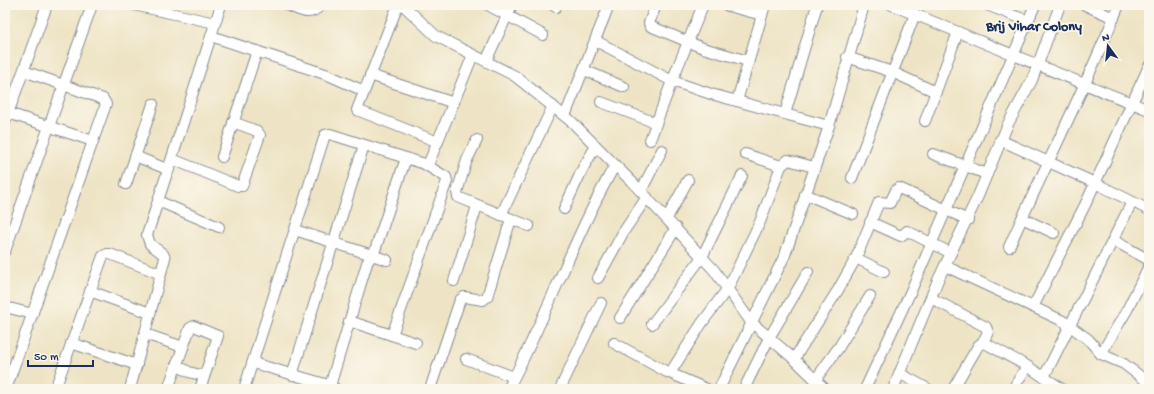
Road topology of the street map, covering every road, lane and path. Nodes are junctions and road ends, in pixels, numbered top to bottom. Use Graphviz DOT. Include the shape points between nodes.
graph roads {
  1 [pos="92,5"];
  2 [pos="134,5"];
  3 [pos="221,5"];
  4 [pos="287,5"];
  5 [pos="321,5"];
  6 [pos="398,5"];
  7 [pos="402,5"];
  8 [pos="488,5"];
  9 [pos="512,5"];
  10 [pos="609,5"];
  11 [pos="656,5"];
  12 [pos="703,5"];
  13 [pos="817,5"];
  14 [pos="864,5"];
  15 [pos="892,5"];
  16 [pos="987,5"];
  17 [pos="1034,5"];
  18 [pos="1060,5"];
  19 [pos="1085,5"];
  20 [pos="1119,5"];
  21 [pos="45,6"];
  22 [pos="728,6"];
  23 [pos="158,8"];
  24 [pos="763,10"];
  25 [pos="915,14"];
  26 [pos="508,15"];
  27 [pos="1114,18"];
  28 [pos="1028,20"];
  29 [pos="215,23"];
  30 [pos="958,32"];
  31 [pos="543,35"];
  32 [pos="211,36"];
  33 [pos="596,41"];
  34 [pos="688,42"];
  35 [pos="256,51"];
  36 [pos="473,55"];
  37 [pos="1012,56"];
  38 [pos="848,57"];
  39 [pos="486,61"];
  40 [pos="748,61"];
  41 [pos="1037,66"];
  42 [pos="1149,66"];
  43 [pos="24,70"];
  44 [pos="584,70"];
  45 [pos="892,72"];
  46 [pos="370,75"];
  47 [pos="672,80"];
  48 [pos="1084,83"];
  49 [pos="63,84"];
  50 [pos="624,86"];
  51 [pos="364,91"];
  52 [pos="936,92"];
  53 [pos="737,101"];
  54 [pos="601,102"];
  55 [pos="454,103"];
  56 [pos="153,104"];
  57 [pos="1133,104"];
  58 [pos="553,106"];
  59 [pos="1149,110"];
  60 [pos="785,114"];
  61 [pos="565,116"];
  62 [pos="6,117"];
  63 [pos="925,121"];
  64 [pos="233,122"];
  65 [pos="656,123"];
  66 [pos="48,126"];
  67 [pos="829,126"];
  68 [pos="477,140"];
  69 [pos="650,140"];
  70 [pos="1000,140"];
  71 [pos="93,141"];
  72 [pos="438,142"];
  73 [pos="364,145"];
  74 [pos="596,146"];
  75 [pos="662,150"];
  76 [pos="745,154"];
  77 [pos="933,154"];
  78 [pos="135,156"];
  79 [pos="222,157"];
  80 [pos="406,158"];
  81 [pos="172,159"];
  82 [pos="1047,162"];
  83 [pos="426,165"];
  84 [pos="615,165"];
  85 [pos="964,165"];
  86 [pos="781,166"];
  87 [pos="814,167"];
  88 [pos="168,170"];
  89 [pos="987,174"];
  90 [pos="742,176"];
  91 [pos="852,178"];
  92 [pos="688,180"];
  93 [pos="1095,183"];
  94 [pos="126,184"];
  95 [pos="644,194"];
  96 [pos="805,194"];
  97 [pos="158,201"];
  98 [pos="1132,202"];
  99 [pos="478,206"];
  100 [pos="564,209"];
  101 [pos="946,209"];
  102 [pos="1149,210"];
  103 [pos="853,214"];
  104 [pos="501,216"];
  105 [pos="667,218"];
  106 [pos="1022,218"];
  107 [pos="511,219"];
  108 [pos="968,220"];
  109 [pos="870,222"];
  110 [pos="220,226"];
  111 [pos="529,226"];
  112 [pos="676,228"];
  113 [pos="295,230"];
  114 [pos="1054,233"];
  115 [pos="1113,240"];
  116 [pos="334,242"];
  117 [pos="931,243"];
  118 [pos="1009,247"];
  119 [pos="5,251"];
  120 [pos="951,253"];
  121 [pos="372,256"];
  122 [pos="702,257"];
  123 [pos="856,258"];
  124 [pos="387,260"];
  125 [pos="1149,260"];
  126 [pos="945,266"];
  127 [pos="1149,266"];
  128 [pos="808,272"];
  129 [pos="884,272"];
  130 [pos="161,274"];
  131 [pos="598,278"];
  132 [pos="454,281"];
  133 [pos="728,288"];
  134 [pos="90,291"];
  135 [pos="870,296"];
  136 [pos="931,298"];
  137 [pos="601,303"];
  138 [pos="5,307"];
  139 [pos="1033,307"];
  140 [pos="32,314"];
  141 [pos="150,314"];
  142 [pos="620,318"];
  143 [pos="349,321"];
  144 [pos="751,322"];
  145 [pos="652,324"];
  146 [pos="1071,328"];
  147 [pos="145,334"];
  148 [pos="392,336"];
  149 [pos="769,338"];
  150 [pos="983,342"];
  151 [pos="71,343"];
  152 [pos="416,343"];
  153 [pos="614,343"];
  154 [pos="183,347"];
  155 [pos="1101,354"];
  156 [pos="466,359"];
  157 [pos="794,359"];
  158 [pos="253,363"];
  159 [pos="137,365"];
  160 [pos="176,365"];
  161 [pos="1027,366"];
  162 [pos="670,373"];
  163 [pos="899,373"];
  164 [pos="292,375"];
  165 [pos="204,376"];
  166 [pos="514,377"];
  167 [pos="1044,377"];
  168 [pos="816,379"];
  169 [pos="1149,383"];
  170 [pos="333,387"];
  171 [pos="745,387"];
  172 [pos="6,389"];
  173 [pos="55,389"];
  174 [pos="130,389"];
  175 [pos="168,389"];
  176 [pos="200,389"];
  177 [pos="244,389"];
  178 [pos="430,389"];
  179 [pos="508,389"];
  180 [pos="560,389"];
  181 [pos="707,389"];
  182 [pos="719,389"];
  183 [pos="825,389"];
  184 [pos="865,389"];
  185 [pos="872,389"];
  186 [pos="893,389"];
  187 [pos="928,389"];
  188 [pos="953,389"];
  189 [pos="1013,389"];
  190 [pos="1062,389"];
  1 -- 49 [label="street"];
  2 -- 23 [label="street"];
  3 -- 29 [label="street"];
  4 -- 5 [label="street" via="309,13"];
  6 -- 46 [label="street"];
  7 -- 36 [label="street" via="436,36"];
  8 -- 26 [label="street"];
  9 -- 26 [label="street"];
  10 -- 33 [label="street"];
  11 -- 34 [label="street" via="649,25"];
  12 -- 34 [label="street"];
  13 -- 60 [label="street"];
  14 -- 38 [label="street"];
  15 -- 25 [label="street"];
  16 -- 28 [label="street"];
  17 -- 28 [label="street"];
  18 -- 41 [label="street"];
  19 -- 27 [label="street"];
  20 -- 27 [label="street"];
  21 -- 43 [label="street"];
  22 -- 24 [label="street"];
  23 -- 29 [label="street"];
  24 -- 40 [label="street"];
  25 -- 30 [label="street"];
  25 -- 45 [label="street"];
  26 -- 31 [label="street"];
  26 -- 39 [label="street"];
  27 -- 48 [label="street"];
  28 -- 37 [label="street"];
  29 -- 32 [label="street"];
  30 -- 37 [label="street"];
  30 -- 52 [label="street"];
  32 -- 35 [label="street"];
  32 -- 81 [label="street"];
  33 -- 44 [label="street"];
  33 -- 47 [label="street"];
  34 -- 40 [label="street"];
  34 -- 47 [label="street"];
  35 -- 51 [label="street" via="328,75"];
  35 -- 64 [label="street"];
  36 -- 39 [label="street"];
  36 -- 55 [label="street"];
  37 -- 41 [label="street"];
  37 -- 85 [label="street"];
  38 -- 45 [label="street"];
  38 -- 67 [label="street"];
  39 -- 58 [label="street" via="514,76"];
  40 -- 53 [label="street"];
  41 -- 48 [label="street"];
  41 -- 70 [label="street"];
  42 -- 57 [label="street"];
  43 -- 49 [label="street"];
  43 -- 62 [label="street"];
  44 -- 50 [label="street"];
  44 -- 61 [label="street"];
  45 -- 52 [label="street"];
  45 -- 91 [label="street"];
  46 -- 51 [label="street"];
  46 -- 55 [label="street"];
  47 -- 53 [label="street"];
  47 -- 65 [label="street"];
  48 -- 57 [label="street"];
  48 -- 82 [label="street"];
  49 -- 66 [label="street"];
  49 -- 71 [label="street" via="106,101"];
  51 -- 72 [label="street" via="358,111"];
  52 -- 63 [label="street"];
  53 -- 60 [label="street"];
  54 -- 65 [label="street"];
  55 -- 72 [label="street"];
  56 -- 78 [label="street"];
  57 -- 59 [label="street"];
  57 -- 93 [label="street"];
  58 -- 61 [label="street"];
  58 -- 104 [label="street"];
  60 -- 67 [label="street"];
  61 -- 74 [label="street"];
  62 -- 66 [label="street"];
  64 -- 79 [label="street"];
  64 -- 81 [label="street" via="257,131 260,135 242,186"];
  65 -- 69 [label="street"];
  66 -- 71 [label="street"];
  66 -- 119 [label="street"];
  67 -- 87 [label="street"];
  68 -- 99 [label="street" via="467,160 457,195 459,199"];
  70 -- 82 [label="street"];
  70 -- 89 [label="street"];
  71 -- 140 [label="street"];
  72 -- 83 [label="street" via="430,163"];
  73 -- 80 [label="street"];
  73 -- 113 [label="street" via="330,134 325,135"];
  73 -- 116 [label="street"];
  74 -- 84 [label="street"];
  74 -- 100 [label="street"];
  75 -- 95 [label="street"];
  76 -- 86 [label="street"];
  77 -- 85 [label="street"];
  78 -- 88 [label="street"];
  78 -- 94 [label="street"];
  80 -- 83 [label="street"];
  80 -- 121 [label="street"];
  81 -- 88 [label="street"];
  82 -- 93 [label="street"];
  82 -- 106 [label="street"];
  83 -- 148 [label="street" via="446,177 447,181"];
  84 -- 95 [label="street"];
  84 -- 166 [label="street" via="596,200"];
  85 -- 89 [label="street"];
  85 -- 101 [label="street"];
  86 -- 87 [label="street" via="788,160"];
  86 -- 133 [label="street" via="760,222"];
  87 -- 96 [label="street"];
  88 -- 97 [label="street"];
  89 -- 108 [label="street"];
  90 -- 122 [label="street"];
  92 -- 105 [label="street"];
  93 -- 98 [label="street"];
  93 -- 139 [label="street"];
  95 -- 105 [label="street"];
  95 -- 131 [label="street"];
  96 -- 103 [label="street"];
  96 -- 144 [label="street" via="785,255"];
  97 -- 110 [label="street"];
  97 -- 130 [label="street" via="148,235 150,244 165,258"];
  98 -- 102 [label="street"];
  98 -- 115 [label="street"];
  99 -- 104 [label="street"];
  99 -- 132 [label="street"];
  101 -- 108 [label="street"];
  101 -- 109 [label="street" via="897,188 890,204 878,203"];
  101 -- 117 [label="street"];
  104 -- 107 [label="street"];
  105 -- 112 [label="street"];
  106 -- 114 [label="street"];
  106 -- 118 [label="street"];
  107 -- 111 [label="street"];
  107 -- 178 [label="street" via="487,297 483,300 464,297 460,300"];
  108 -- 120 [label="street"];
  109 -- 117 [label="street" via="900,235 907,231"];
  109 -- 123 [label="street"];
  112 -- 122 [label="street"];
  112 -- 142 [label="street"];
  113 -- 116 [label="street"];
  113 -- 158 [label="street"];
  115 -- 125 [label="street"];
  115 -- 146 [label="street"];
  116 -- 121 [label="street"];
  116 -- 164 [label="street"];
  117 -- 120 [label="street"];
  117 -- 184 [label="street"];
  120 -- 126 [label="street"];
  121 -- 124 [label="street"];
  121 -- 143 [label="street" via="367,263"];
  122 -- 133 [label="street"];
  122 -- 145 [label="street"];
  123 -- 129 [label="street"];
  123 -- 157 [label="street"];
  126 -- 136 [label="street"];
  126 -- 139 [label="street"];
  127 -- 155 [label="street"];
  128 -- 149 [label="street"];
  130 -- 134 [label="street" via="104,254"];
  130 -- 141 [label="street"];
  133 -- 144 [label="street"];
  133 -- 162 [label="street"];
  134 -- 141 [label="street"];
  134 -- 151 [label="street"];
  135 -- 168 [label="street"];
  136 -- 150 [label="street" via="986,328 988,332"];
  136 -- 163 [label="street"];
  137 -- 180 [label="street"];
  138 -- 140 [label="street"];
  139 -- 146 [label="street" via="1063,321"];
  140 -- 172 [label="street"];
  141 -- 147 [label="street"];
  143 -- 148 [label="street"];
  143 -- 170 [label="street"];
  144 -- 149 [label="street"];
  144 -- 182 [label="street"];
  146 -- 155 [label="street" via="1088,339"];
  146 -- 167 [label="street"];
  147 -- 154 [label="street"];
  147 -- 159 [label="street"];
  148 -- 152 [label="street"];
  149 -- 157 [label="street"];
  149 -- 171 [label="street"];
  150 -- 161 [label="street"];
  150 -- 188 [label="street" via="978,346"];
  151 -- 159 [label="street"];
  151 -- 173 [label="street"];
  153 -- 162 [label="street"];
  154 -- 160 [label="street"];
  154 -- 165 [label="street" via="192,326 217,334"];
  155 -- 169 [label="street" via="1124,364"];
  156 -- 166 [label="street"];
  157 -- 168 [label="street"];
  158 -- 164 [label="street"];
  158 -- 177 [label="street"];
  159 -- 174 [label="street"];
  160 -- 165 [label="street" via="193,374"];
  160 -- 175 [label="street"];
  161 -- 167 [label="street"];
  161 -- 189 [label="street"];
  162 -- 181 [label="street"];
  163 -- 186 [label="street"];
  163 -- 187 [label="street"];
  164 -- 170 [label="street"];
  165 -- 176 [label="street"];
  166 -- 179 [label="street"];
  167 -- 190 [label="street"];
  168 -- 183 [label="street"];
  184 -- 185 [label="street"];
}
